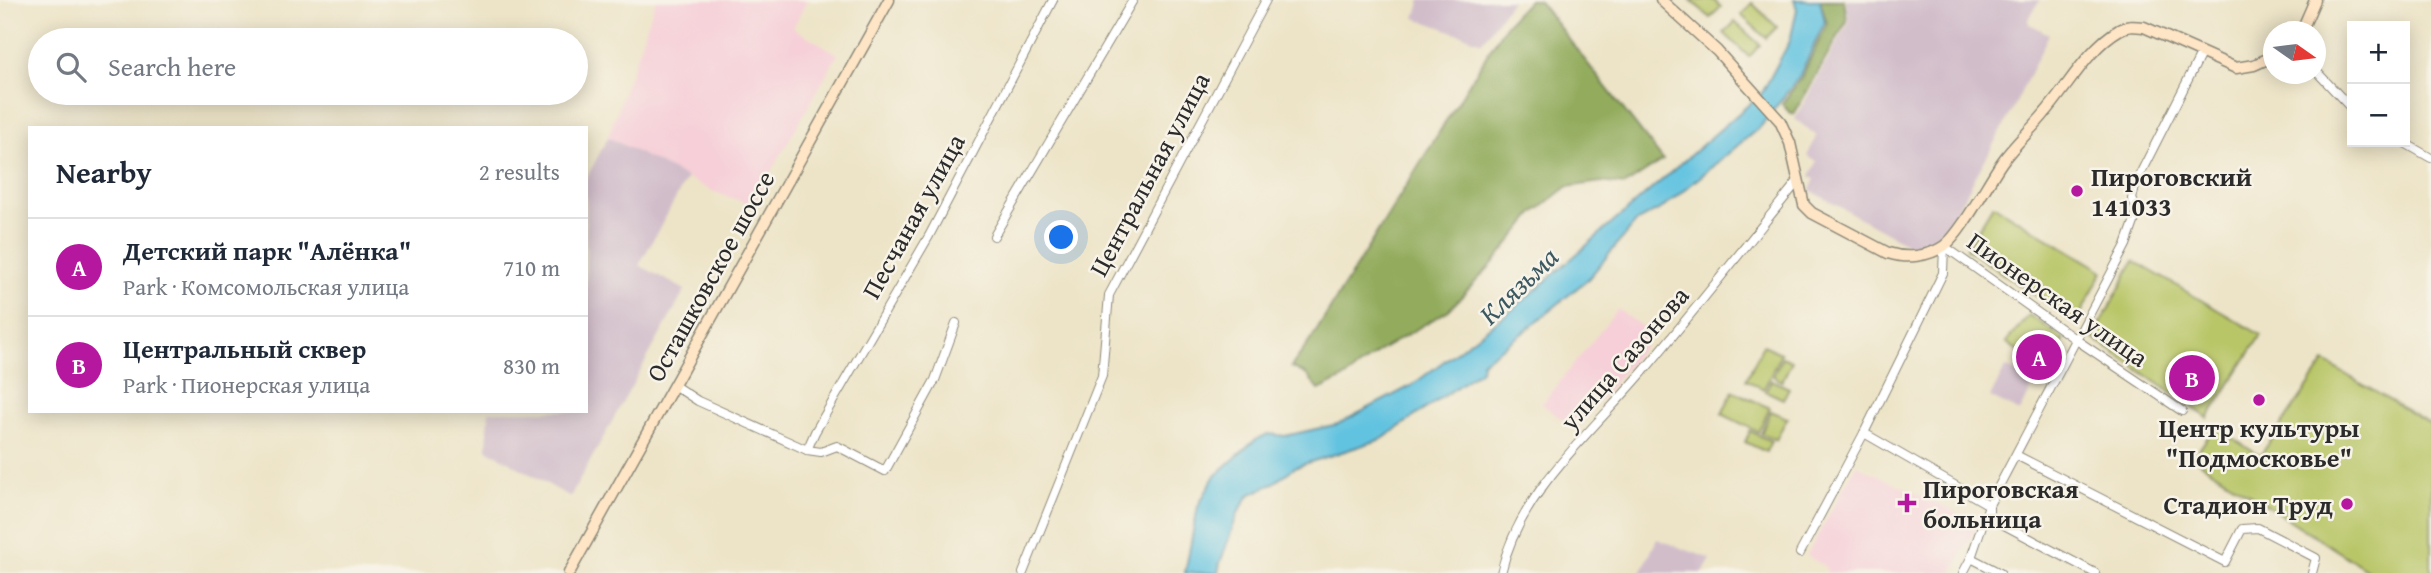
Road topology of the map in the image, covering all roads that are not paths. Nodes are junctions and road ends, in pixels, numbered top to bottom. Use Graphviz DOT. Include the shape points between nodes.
graph roads {
  1 [pos="889,0"];
  2 [pos="1053,0"];
  3 [pos="1133,0"];
  4 [pos="1266,0"];
  5 [pos="1661,0"];
  6 [pos="2315,0"];
  7 [pos="2306,21"];
  8 [pos="2201,54"];
  9 [pos="2263,61"];
  10 [pos="2326,82"];
  11 [pos="2347,104"];
  12 [pos="2410,146"];
  13 [pos="2431,158"];
  14 [pos="1798,181"];
  15 [pos="994,236"];
  16 [pos="1944,246"];
  17 [pos="956,323"];
  18 [pos="2075,339"];
  19 [pos="675,386"];
  20 [pos="2182,411"];
  21 [pos="1864,433"];
  22 [pos="807,450"];
  23 [pos="2016,455"];
  24 [pos="1989,505"];
  25 [pos="1800,553"];
  26 [pos="1971,558"];
  27 [pos="572,572"];
  28 [pos="1023,573"];
  29 [pos="1501,573"];
  30 [pos="1963,573"];
  31 [pos="2000,573"];
  32 [pos="2095,573"];
  33 [pos="2312,573"];
  1 -- 19 [label="street, Осташковское шоссе"];
  2 -- 22 [label="street, Песчаная улица" via="929,236"];
  3 -- 15 [label="street"];
  4 -- 28 [label="street, Центральная улица" via="1109,295 1102,376"];
  5 -- 14 [label="street" via="1717,51 1780,121"];
  6 -- 7 [label="street"];
  8 -- 9 [label="street" via="2236,68"];
  8 -- 16 [label="street" via="2144,27 2120,29 2102,42 2003,160"];
  8 -- 18 [label="street" via="2136,182 2132,199 2138,211 2126,246"];
  10 -- 11 [label="street"];
  12 -- 13 [label="street"];
  14 -- 16 [label="street" via="1804,205 1812,214 1888,253 1922,256"];
  14 -- 29 [label="street, улица Сазонова" via="1647,368 1560,466 1514,533"];
  16 -- 18 [label="street, Пионерская улица"];
  16 -- 21 [label="street" via="1943,273"];
  17 -- 22 [label="street" via="935,380 886,471 837,446 821,452"];
  18 -- 20 [label="street, Пионерская улица"];
  18 -- 23 [label="street"];
  19 -- 22 [label="street"];
  19 -- 27 [label="street, Осташковское шоссе"];
  21 -- 24 [label="street"];
  21 -- 25 [label="street"];
  23 -- 24 [label="street"];
  23 -- 33 [label="street" via="2225,562 2242,529 2258,528 2316,558"];
  24 -- 26 [label="street"];
  24 -- 32 [label="street" via="1989,517"];
  26 -- 30 [label="street"];
  26 -- 31 [label="street"];
}
